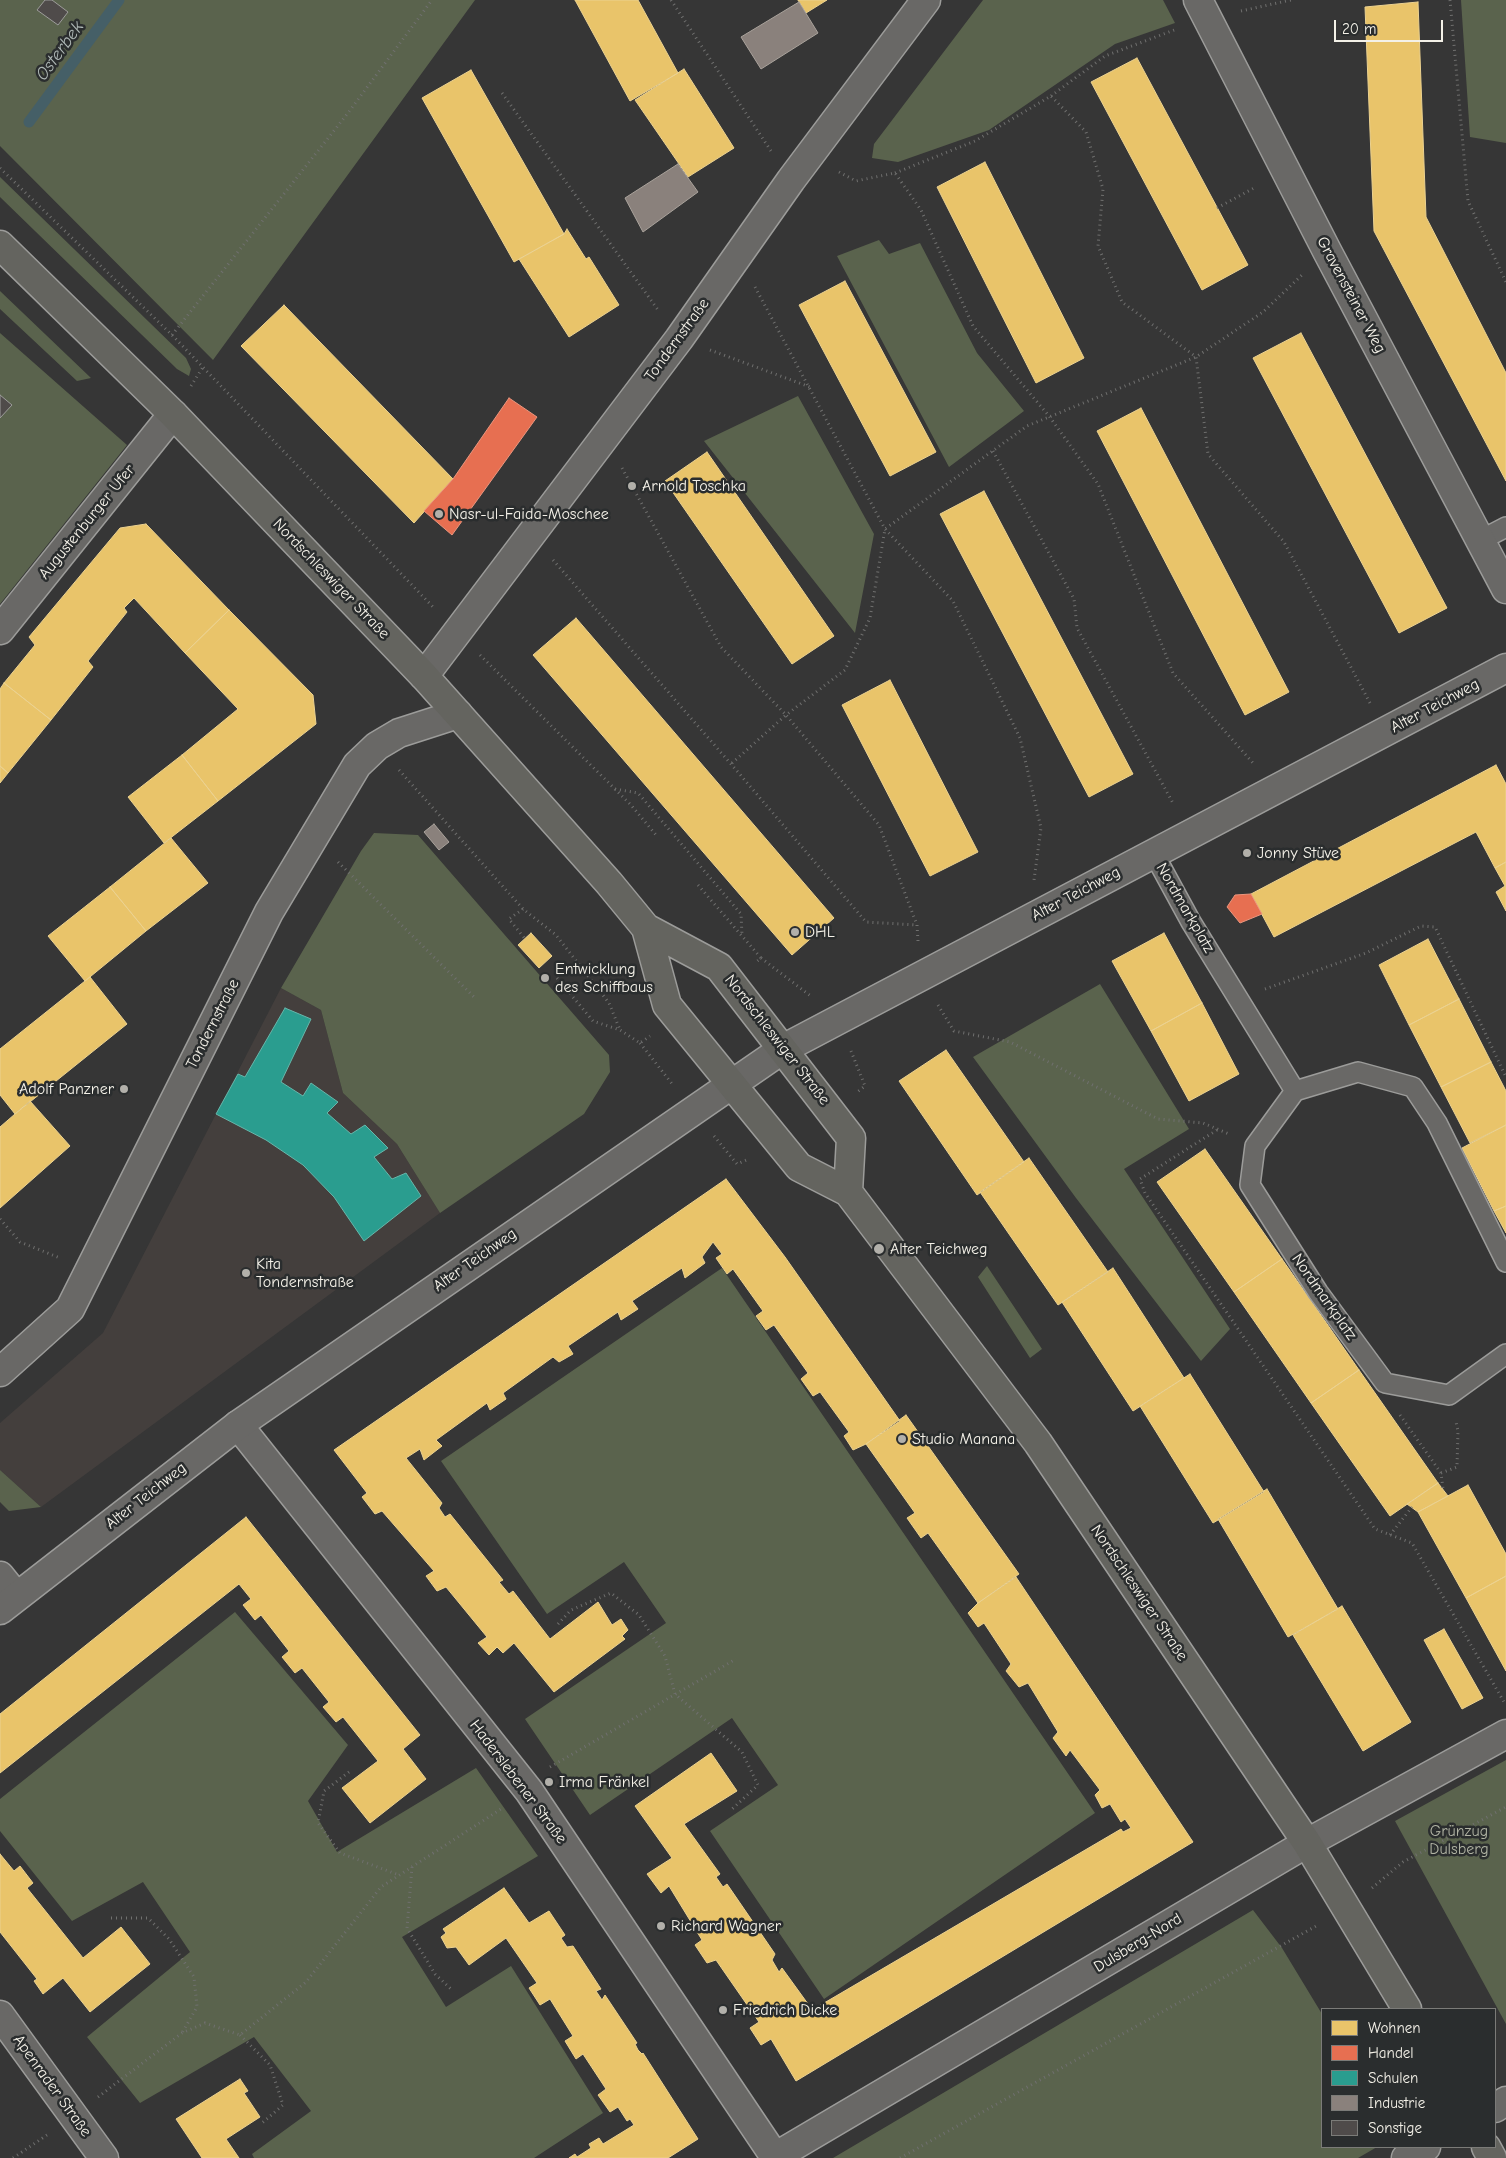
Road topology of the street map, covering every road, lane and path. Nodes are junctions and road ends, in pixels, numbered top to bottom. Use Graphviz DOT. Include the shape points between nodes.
graph roads {
  1 [pos="432,0"];
  2 [pos="671,0"];
  3 [pos="926,0"];
  4 [pos="1290,0"];
  5 [pos="1450,0"];
  6 [pos="1203,10"];
  7 [pos="502,93"];
  8 [pos="1051,96"];
  9 [pos="809,157"];
  10 [pos="0,168"];
  11 [pos="1285,172"];
  12 [pos="895,173"];
  13 [pos="791,180"];
  14 [pos="1217,208"];
  15 [pos="0,245"];
  16 [pos="1327,251"];
  17 [pos="738,256"];
  18 [pos="1506,282"];
  19 [pos="172,335"];
  20 [pos="679,339"];
  21 [pos="1196,357"];
  22 [pos="810,387"];
  23 [pos="173,414"];
  24 [pos="1049,416"];
  25 [pos="605,437"];
  26 [pos="993,451"];
  27 [pos="1506,527"];
  28 [pos="884,529"];
  29 [pos="531,536"];
  30 [pos="1481,540"];
  31 [pos="1506,589"];
  32 [pos="0,630"];
  33 [pos="457,632"];
  34 [pos="1506,668"];
  35 [pos="424,676"];
  36 [pos="458,714"];
  37 [pos="786,715"];
  38 [pos="1385,732"];
  39 [pos="377,746"];
  40 [pos="731,764"];
  41 [pos="614,789"];
  42 [pos="1276,789"];
  43 [pos="1190,834"];
  44 [pos="656,835"];
  45 [pos="312,838"];
  46 [pos="1154,854"];
  47 [pos="698,885"];
  48 [pos="523,909"];
  49 [pos="724,917"];
  50 [pos="1029,920"];
  51 [pos="917,924"];
  52 [pos="646,928"];
  53 [pos="742,936"];
  54 [pos="525,939"];
  55 [pos="761,958"];
  56 [pos="920,976"];
  57 [pos="557,978"];
  58 [pos="1239,998"];
  59 [pos="476,999"];
  60 [pos="678,1018"];
  61 [pos="840,1019"];
  62 [pos="620,1030"];
  63 [pos="783,1048"];
  64 [pos="1506,1077"];
  65 [pos="731,1084"];
  66 [pos="1294,1091"];
  67 [pos="1218,1129"];
  68 [pos="1255,1146"];
  69 [pos="848,1192"];
  70 [pos="0,1219"];
  71 [pos="1506,1262"];
  72 [pos="89,1270"];
  73 [pos="1506,1354"];
  74 [pos="0,1372"];
  75 [pos="1385,1383"];
  76 [pos="1449,1395"];
  77 [pos="238,1425"];
  78 [pos="1441,1473"];
  79 [pos="1443,1489"];
  80 [pos="1412,1507"];
  81 [pos="1390,1535"];
  82 [pos="5,1594"];
  83 [pos="558,1624"];
  84 [pos="736,1659"];
  85 [pos="675,1694"];
  86 [pos="1506,1706"];
  87 [pos="1506,1734"];
  88 [pos="349,1772"];
  89 [pos="529,1792"];
  90 [pos="1506,1807"];
  91 [pos="730,1811"];
  92 [pos="1308,1843"];
  93 [pos="412,1866"];
  94 [pos="399,1875"];
  95 [pos="1372,1889"];
  96 [pos="111,1918"];
  97 [pos="1324,1922"];
  98 [pos="452,1990"];
  99 [pos="1406,2008"];
  100 [pos="0,2015"];
  101 [pos="182,2033"];
  102 [pos="240,2035"];
  103 [pos="74,2115"];
  104 [pos="262,2123"];
  105 [pos="1424,2148"];
  106 [pos="774,2157"];
  107 [pos="14,2158"];
  108 [pos="104,2158"];
  109 [pos="900,2158"];
  110 [pos="1406,2158"];
  1 -- 19 [label="path" via="348,113"];
  2 -- 13 [label="path"];
  3 -- 9 [label="street, Tondernstraße"];
  4 -- 6 [label="path"];
  5 -- 18 [label="path" via="1468,201"];
  6 -- 8 [label="path" via="1156,36 1105,56"];
  6 -- 11 [label="street, Gravensteiner Weg"];
  7 -- 20 [label="path"];
  8 -- 12 [label="path" via="975,141"];
  8 -- 21 [label="path" via="1086,132 1103,190 1098,246 1122,302"];
  9 -- 12 [label="path" via="856,181"];
  9 -- 13 [label="street, Tondernstraße"];
  10 -- 19 [label="path"];
  11 -- 14 [label="path"];
  11 -- 16 [label="street, Gravensteiner Weg"];
  12 -- 24 [label="path" via="921,210 973,326"];
  13 -- 17 [label="street, Tondernstraße"];
  15 -- 23 [label="main road, Nordschleswiger Straße"];
  16 -- 21 [label="path" via="1262,312"];
  16 -- 30 [label="street, Gravensteiner Weg"];
  17 -- 20 [label="street, Tondernstraße"];
  17 -- 22 [label="path"];
  19 -- 33 [label="path"];
  20 -- 22 [label="path"];
  20 -- 25 [label="street, Tondernstraße"];
  21 -- 24 [label="path"];
  21 -- 38 [label="path" via="1208,454 1284,542"];
  22 -- 28 [label="path"];
  23 -- 32 [label="street, Augustenburger Ufer"];
  23 -- 35 [label="main road, Nordschleswiger Straße"];
  24 -- 26 [label="path" via="1027,426"];
  24 -- 42 [label="path" via="1098,484 1173,673"];
  25 -- 29 [label="street, Tondernstraße"];
  25 -- 37 [label="path" via="721,647"];
  26 -- 28 [label="path"];
  26 -- 43 [label="path" via="1074,599 1077,628"];
  27 -- 30 [label="lane"];
  28 -- 37 [label="path" via="870,618 845,670"];
  28 -- 50 [label="path" via="953,601 1020,738 1041,828"];
  29 -- 33 [label="street, Tondernstraße"];
  29 -- 40 [label="path"];
  30 -- 31 [label="street, Gravensteiner Weg"];
  33 -- 35 [label="street, Tondernstraße"];
  33 -- 41 [label="path"];
  34 -- 38 [label="street, Alter Teichweg"];
  35 -- 36 [label="main road, Nordschleswiger Straße"];
  36 -- 39 [label="street, Tondernstraße" via="399,733"];
  36 -- 52 [label="main road, Nordschleswiger Straße"];
  37 -- 40 [label="path"];
  37 -- 51 [label="path" via="879,825"];
  38 -- 42 [label="street, Alter Teichweg"];
  39 -- 45 [label="street, Tondernstraße" via="357,765"];
  39 -- 48 [label="path"];
  40 -- 51 [label="path" via="866,922"];
  41 -- 44 [label="path"];
  41 -- 53 [label="path" via="638,794 645,801 742,914"];
  42 -- 43 [label="street, Alter Teichweg"];
  43 -- 46 [label="street, Alter Teichweg"];
  45 -- 59 [label="path"];
  45 -- 72 [label="street, Tondernstraße" via="269,912"];
  46 -- 50 [label="street, Alter Teichweg"];
  46 -- 58 [label="lane, Nordmarkplatz" via="1191,922"];
  47 -- 49 [label="path"];
  48 -- 54 [label="path" via="508,920"];
  48 -- 62 [label="path" via="556,934 609,1003"];
  50 -- 56 [label="street, Alter Teichweg"];
  51 -- 56 [label="path"];
  52 -- 60 [label="main road, Nordschleswiger Straße" via="662,991 667,1005"];
  52 -- 63 [label="main road, Nordschleswiger Straße" via="719,967"];
  55 -- 61 [label="path"];
  56 -- 61 [label="street, Alter Teichweg"];
  56 -- 67 [label="path" via="954,1031 1010,1042 1158,1119 1203,1123"];
  57 -- 62 [label="path" via="593,1021"];
  58 -- 64 [label="path" via="1366,953 1421,926 1435,927"];
  58 -- 66 [label="lane, Nordmarkplatz"];
  60 -- 62 [label="path" via="640,1043"];
  60 -- 65 [label="main road, Nordschleswiger Straße"];
  61 -- 63 [label="street, Alter Teichweg"];
  63 -- 65 [label="street, Alter Teichweg"];
  63 -- 69 [label="main road, Nordschleswiger Straße" via="851,1138"];
  65 -- 69 [label="main road, Nordschleswiger Straße" via="800,1167"];
  65 -- 77 [label="street, Alter Teichweg"];
  66 -- 68 [label="lane, Nordmarkplatz"];
  66 -- 71 [label="lane" via="1358,1072 1413,1087 1437,1123"];
  67 -- 68 [label="path"];
  67 -- 81 [label="path" via="1140,1179 1145,1193 1375,1529"];
  68 -- 75 [label="lane, Nordmarkplatz" via="1250,1185 1318,1292"];
  69 -- 92 [label="main road, Nordschleswiger Straße" via="1038,1443"];
  70 -- 72 [label="path" via="20,1242"];
  72 -- 74 [label="street, Tondernstraße" via="70,1309"];
  73 -- 76 [label="lane"];
  75 -- 76 [label="lane"];
  75 -- 78 [label="path" via="1391,1402"];
  76 -- 78 [label="path" via="1458,1431 1457,1467"];
  77 -- 82 [label="street, Alter Teichweg"];
  77 -- 89 [label="street, Haderslebener Straße"];
  78 -- 79 [label="path"];
  80 -- 81 [label="path"];
  81 -- 86 [label="path" via="1412,1543"];
  83 -- 85 [label="path" via="571,1610 611,1593 639,1615 660,1647"];
  84 -- 85 [label="path"];
  85 -- 89 [label="path" via="546,1769"];
  85 -- 91 [label="path" via="742,1752 758,1785"];
  87 -- 92 [label="street, Dulsberg-Nord"];
  88 -- 94 [label="path" via="324,1791 318,1823 340,1853"];
  89 -- 93 [label="path"];
  89 -- 106 [label="street, Haderslebener Straße"];
  90 -- 95 [label="path" via="1403,1862"];
  92 -- 99 [label="main road, Nordschleswiger Straße"];
  92 -- 106 [label="street, Dulsberg-Nord"];
  93 -- 94 [label="path"];
  93 -- 98 [label="path" via="407,1928 435,1974"];
  94 -- 102 [label="path" via="381,1887 306,1982"];
  96 -- 101 [label="path" via="148,1918 168,1939 194,1977 197,2007"];
  97 -- 109 [label="path"];
  100 -- 103 [label="street, Apenrader Straße"];
  101 -- 102 [label="path" via="204,2023"];
  101 -- 103 [label="path"];
  102 -- 104 [label="path" via="270,2065 283,2105"];
  103 -- 107 [label="path"];
  103 -- 108 [label="street, Apenrader Straße"];
  105 -- 110 [label="street"];
}
